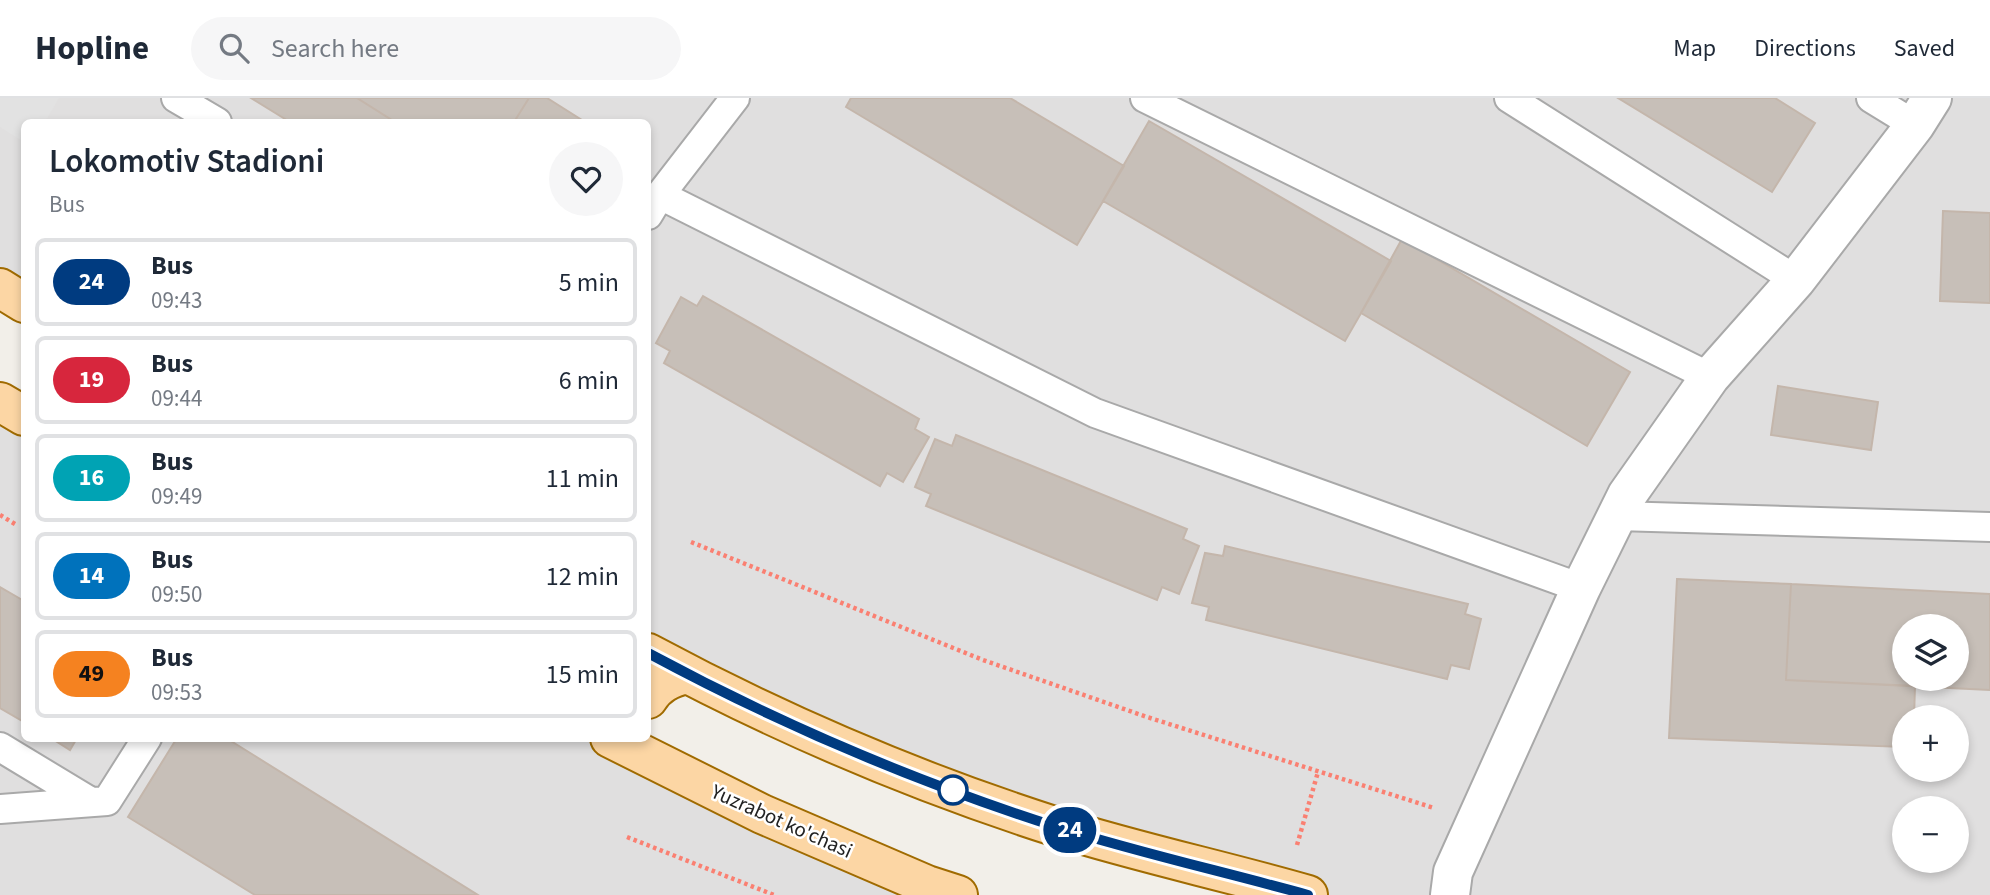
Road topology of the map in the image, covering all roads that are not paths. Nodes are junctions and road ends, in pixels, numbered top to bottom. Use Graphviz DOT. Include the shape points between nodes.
graph roads {
  1 [pos="176,98"];
  2 [pos="734,98"];
  3 [pos="1145,98"];
  4 [pos="1509,98"];
  5 [pos="1871,98"];
  6 [pos="1923,112"];
  7 [pos="212,119"];
  8 [pos="654,205"];
  9 [pos="1796,280"];
  10 [pos="0,288"];
  11 [pos="21,301"];
  12 [pos="1710,377"];
  13 [pos="0,402"];
  14 [pos="21,414"];
  15 [pos="1617,516"];
  16 [pos="1990,527"];
  17 [pos="1581,588"];
  18 [pos="651,655"];
  19 [pos="687,674"];
  20 [pos="651,696"];
  21 [pos="144,742"];
  22 [pos="623,742"];
  23 [pos="0,747"];
  24 [pos="645,749"];
  25 [pos="91,802"];
  26 [pos="0,808"];
  27 [pos="958,895"];
  28 [pos="1308,895"];
  29 [pos="1450,895"];
  1 -- 7 [label="lane"];
  2 -- 8 [label="lane"];
  3 -- 12 [label="lane"];
  4 -- 9 [label="lane"];
  5 -- 6 [label="lane"];
  6 -- 9 [label="street"];
  8 -- 17 [label="lane" via="1095,413"];
  9 -- 12 [label="street"];
  10 -- 11 [label="main road"];
  12 -- 15 [label="street"];
  13 -- 14 [label="main road"];
  15 -- 16 [label="lane"];
  15 -- 17 [label="street"];
  17 -- 29 [label="street" via="1453,872"];
  18 -- 19 [label="main road"];
  19 -- 20 [label="main road" via="661,684"];
  19 -- 28 [label="main road" via="799,729 992,804 1057,827"];
  21 -- 25 [label="lane" via="107,802"];
  22 -- 24 [label="main road, Yuzrabot ko'chasi"];
  23 -- 25 [label="lane"];
  24 -- 27 [label="main road, Yuzrabot ko'chasi" via="762,814"];
  25 -- 26 [label="lane"];
}
